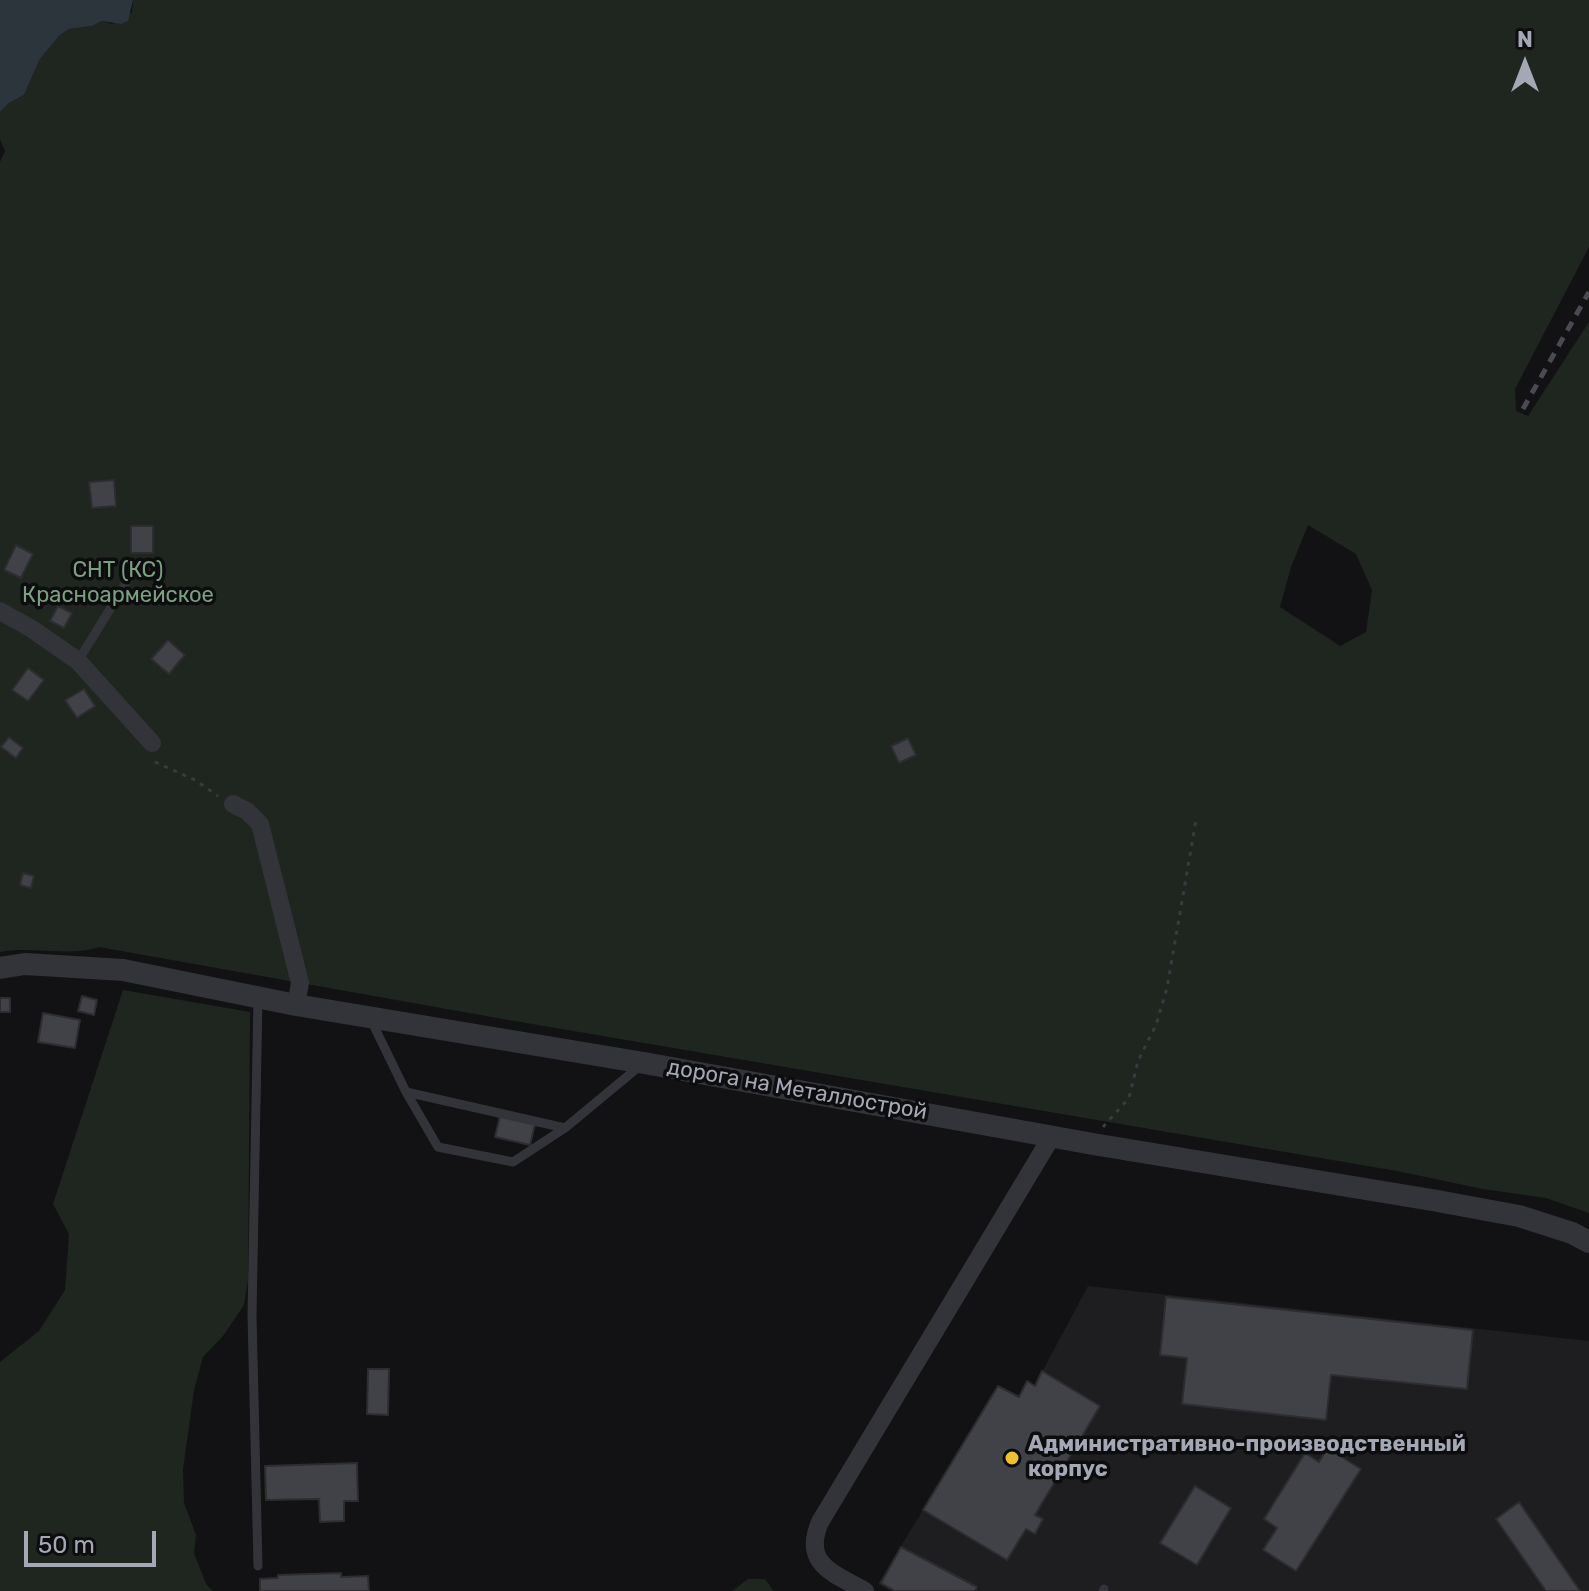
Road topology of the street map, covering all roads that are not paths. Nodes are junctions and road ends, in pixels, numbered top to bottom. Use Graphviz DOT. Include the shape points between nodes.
graph roads {
  1 [pos="131,575"];
  2 [pos="0,611"];
  3 [pos="78,661"];
  4 [pos="152,743"];
  5 [pos="233,804"];
  6 [pos="0,968"];
  7 [pos="258,997"];
  8 [pos="296,1005"];
  9 [pos="369,1017"];
  10 [pos="644,1063"];
  11 [pos="406,1092"];
  12 [pos="565,1128"];
  13 [pos="1052,1136"];
  14 [pos="1589,1242"];
  15 [pos="258,1566"];
  16 [pos="865,1591"];
  1 -- 3 [label="lane"];
  2 -- 3 [label="street"];
  3 -- 4 [label="street"];
  5 -- 8 [label="street" via="260,824 300,983"];
  6 -- 7 [label="street, дорога на Металлострой" via="39,964 123,970"];
  7 -- 8 [label="street, дорога на Металлострой"];
  7 -- 15 [label="lane" via="252,1315"];
  8 -- 9 [label="street, дорога на Металлострой"];
  9 -- 10 [label="street, дорога на Металлострой"];
  9 -- 11 [label="lane"];
  10 -- 12 [label="lane"];
  10 -- 13 [label="street, дорога на Металлострой"];
  11 -- 12 [label="lane"];
  11 -- 12 [label="lane" via="438,1147 513,1162"];
  13 -- 14 [label="street, дорога на Металлострой" via="1519,1216"];
  13 -- 16 [label="street" via="813,1539 816,1555 830,1571"];
}
